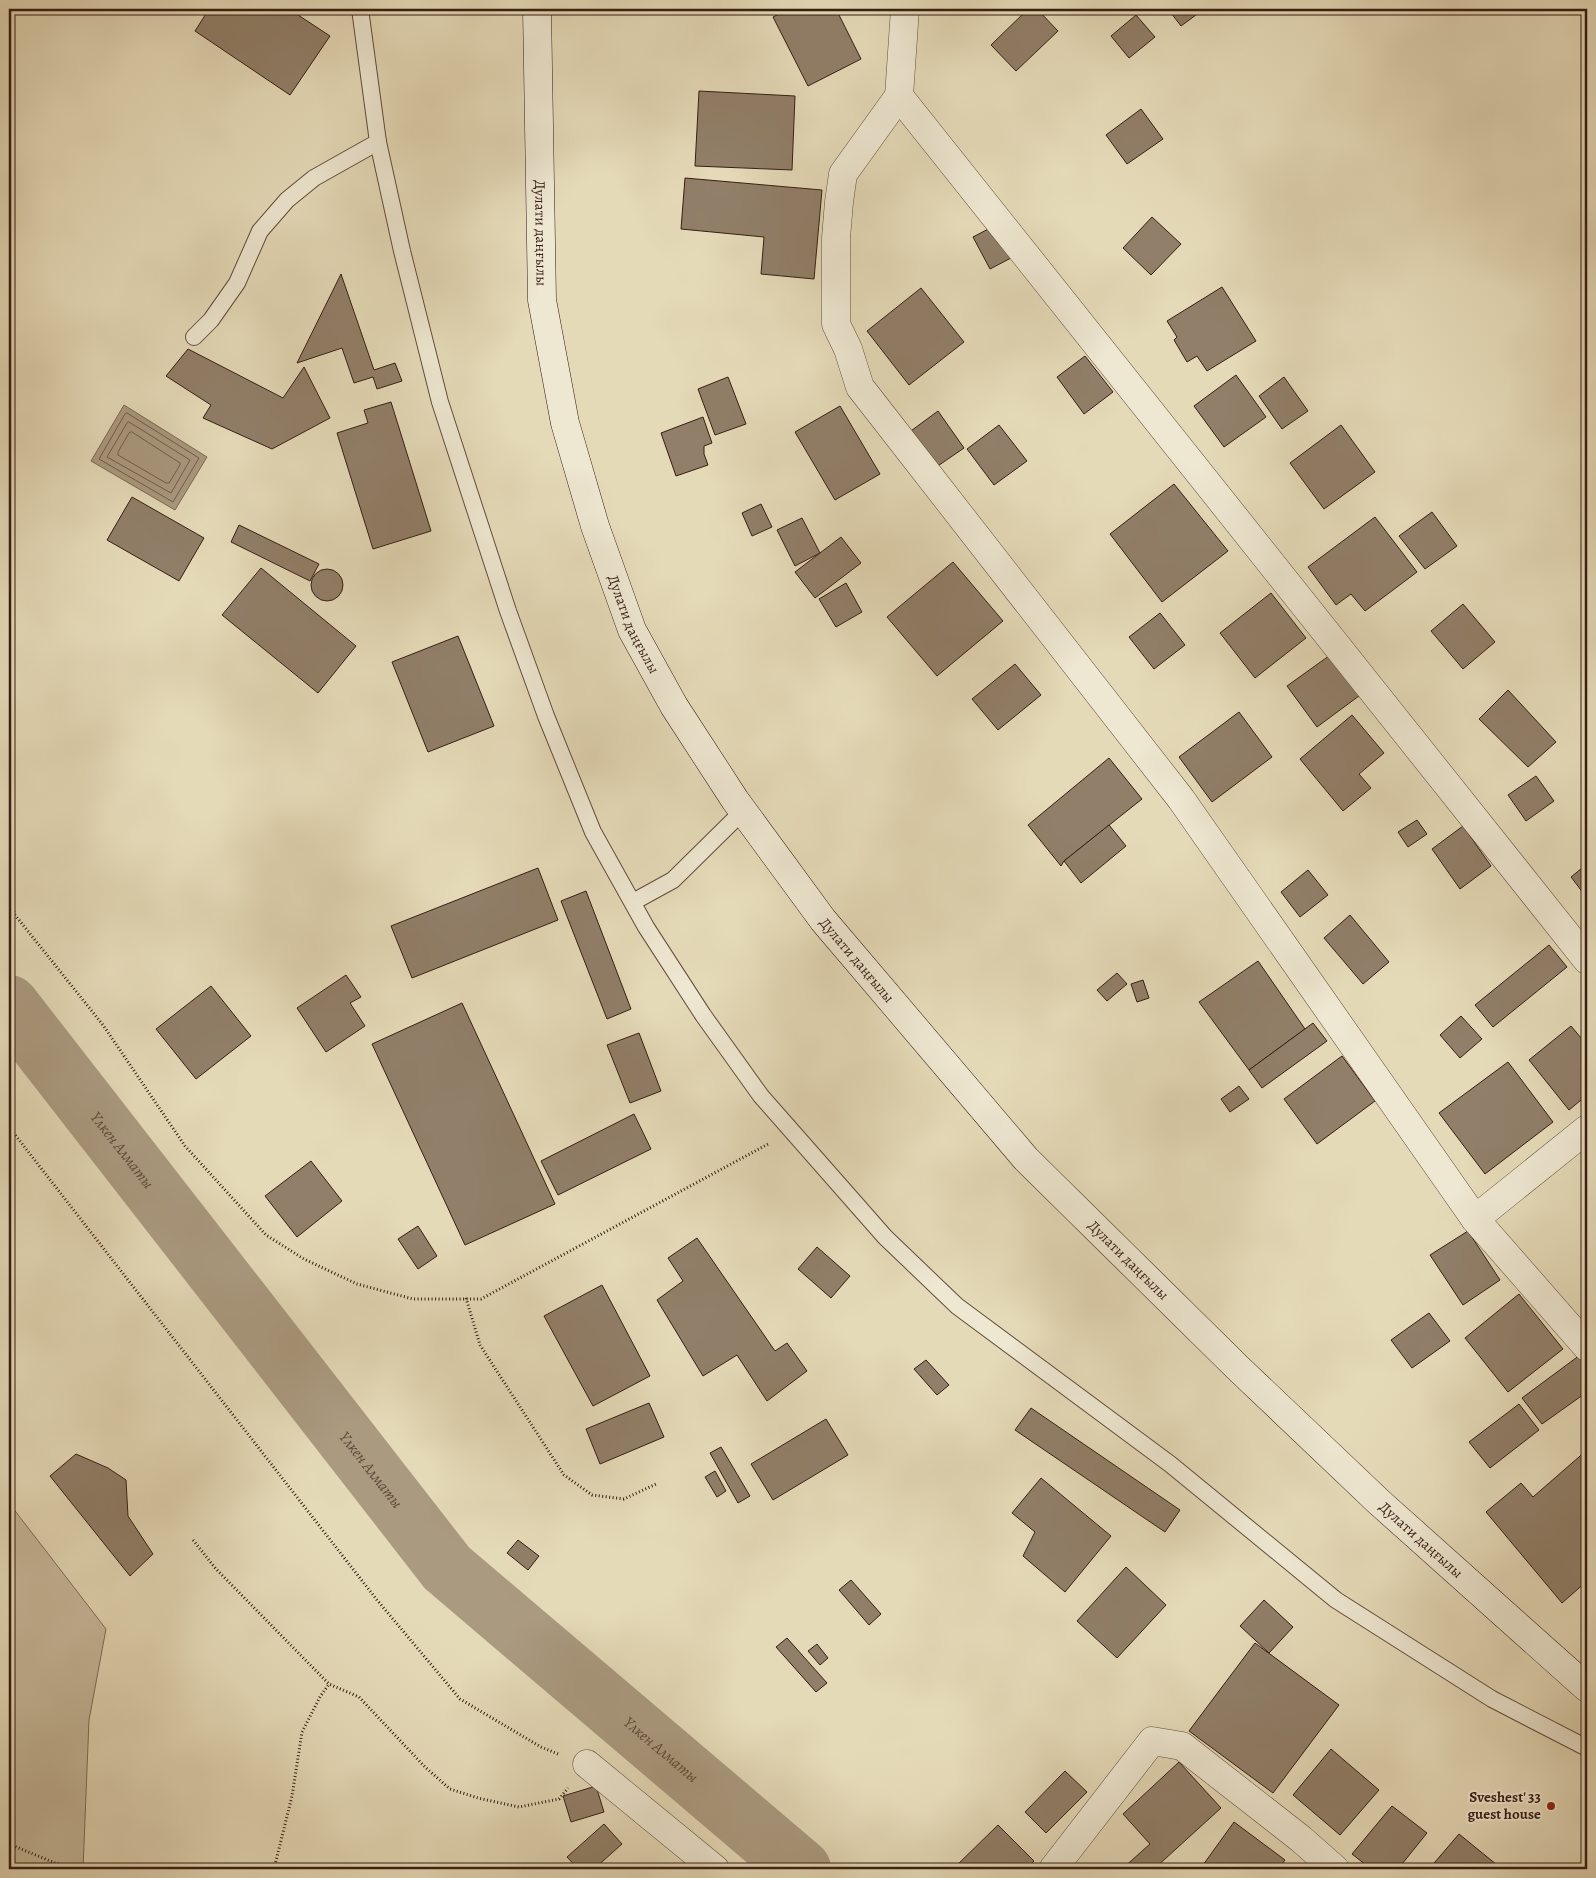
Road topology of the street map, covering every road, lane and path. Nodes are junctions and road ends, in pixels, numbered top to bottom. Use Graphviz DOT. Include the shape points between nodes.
graph roads {
  1 [pos="360,9"];
  2 [pos="537,9"];
  3 [pos="905,9"];
  4 [pos="899,96"];
  5 [pos="378,142"];
  6 [pos="194,338"];
  7 [pos="743,811"];
  8 [pos="9,898"];
  9 [pos="632,902"];
  10 [pos="1587,960"];
  11 [pos="9,1127"];
  12 [pos="1587,1129"];
  13 [pos="792,1131"];
  14 [pos="1475,1219"];
  15 [pos="466,1298"];
  16 [pos="1587,1347"];
  17 [pos="656,1484"];
  18 [pos="193,1540"];
  19 [pos="329,1684"];
  20 [pos="1587,1688"];
  21 [pos="1587,1748"];
  22 [pos="587,1764"];
  23 [pos="9,1844"];
  24 [pos="77,1869"];
  25 [pos="274,1869"];
  26 [pos="715,1869"];
  27 [pos="1053,1869"];
  28 [pos="1335,1869"];
  1 -- 5 [label="lane"];
  2 -- 7 [label="street, Дулати даңғылы" via="542,300 565,422 595,526 632,630 674,706"];
  3 -- 4 [label="street"];
  4 -- 10 [label="street"];
  4 -- 14 [label="street" via="843,174 839,202 836,324 860,387 1181,799"];
  5 -- 6 [label="lane" via="314,178 287,200 260,231 237,283"];
  5 -- 9 [label="lane" via="440,402 508,611 593,832"];
  7 -- 9 [label="lane" via="673,880"];
  7 -- 20 [label="street, Дулати даңғылы" via="823,920 1026,1159 1379,1502"];
  8 -- 15 [label="path" via="15,915 103,1025 184,1146 266,1234 304,1259 357,1284 413,1299"];
  9 -- 13 [label="lane" via="703,1016 761,1096"];
  11 -- 22 [label="path" via="371,1592 460,1699 541,1747"];
  12 -- 14 [label="street"];
  13 -- 15 [label="path" via="481,1299"];
  13 -- 21 [label="lane" via="885,1237 957,1306 1170,1464 1336,1600 1492,1699"];
  14 -- 16 [label="street"];
  15 -- 17 [label="path" via="480,1345 564,1475 592,1495 624,1499"];
  18 -- 19 [label="path" via="216,1569"];
  19 -- 22 [label="path" via="359,1697 450,1789 478,1798 519,1807 559,1799"];
  19 -- 25 [label="path" via="302,1732 292,1796"];
  22 -- 26 [label="street"];
  23 -- 24 [label="path"];
  27 -- 28 [label="street" via="1152,1741 1182,1746"];
}
